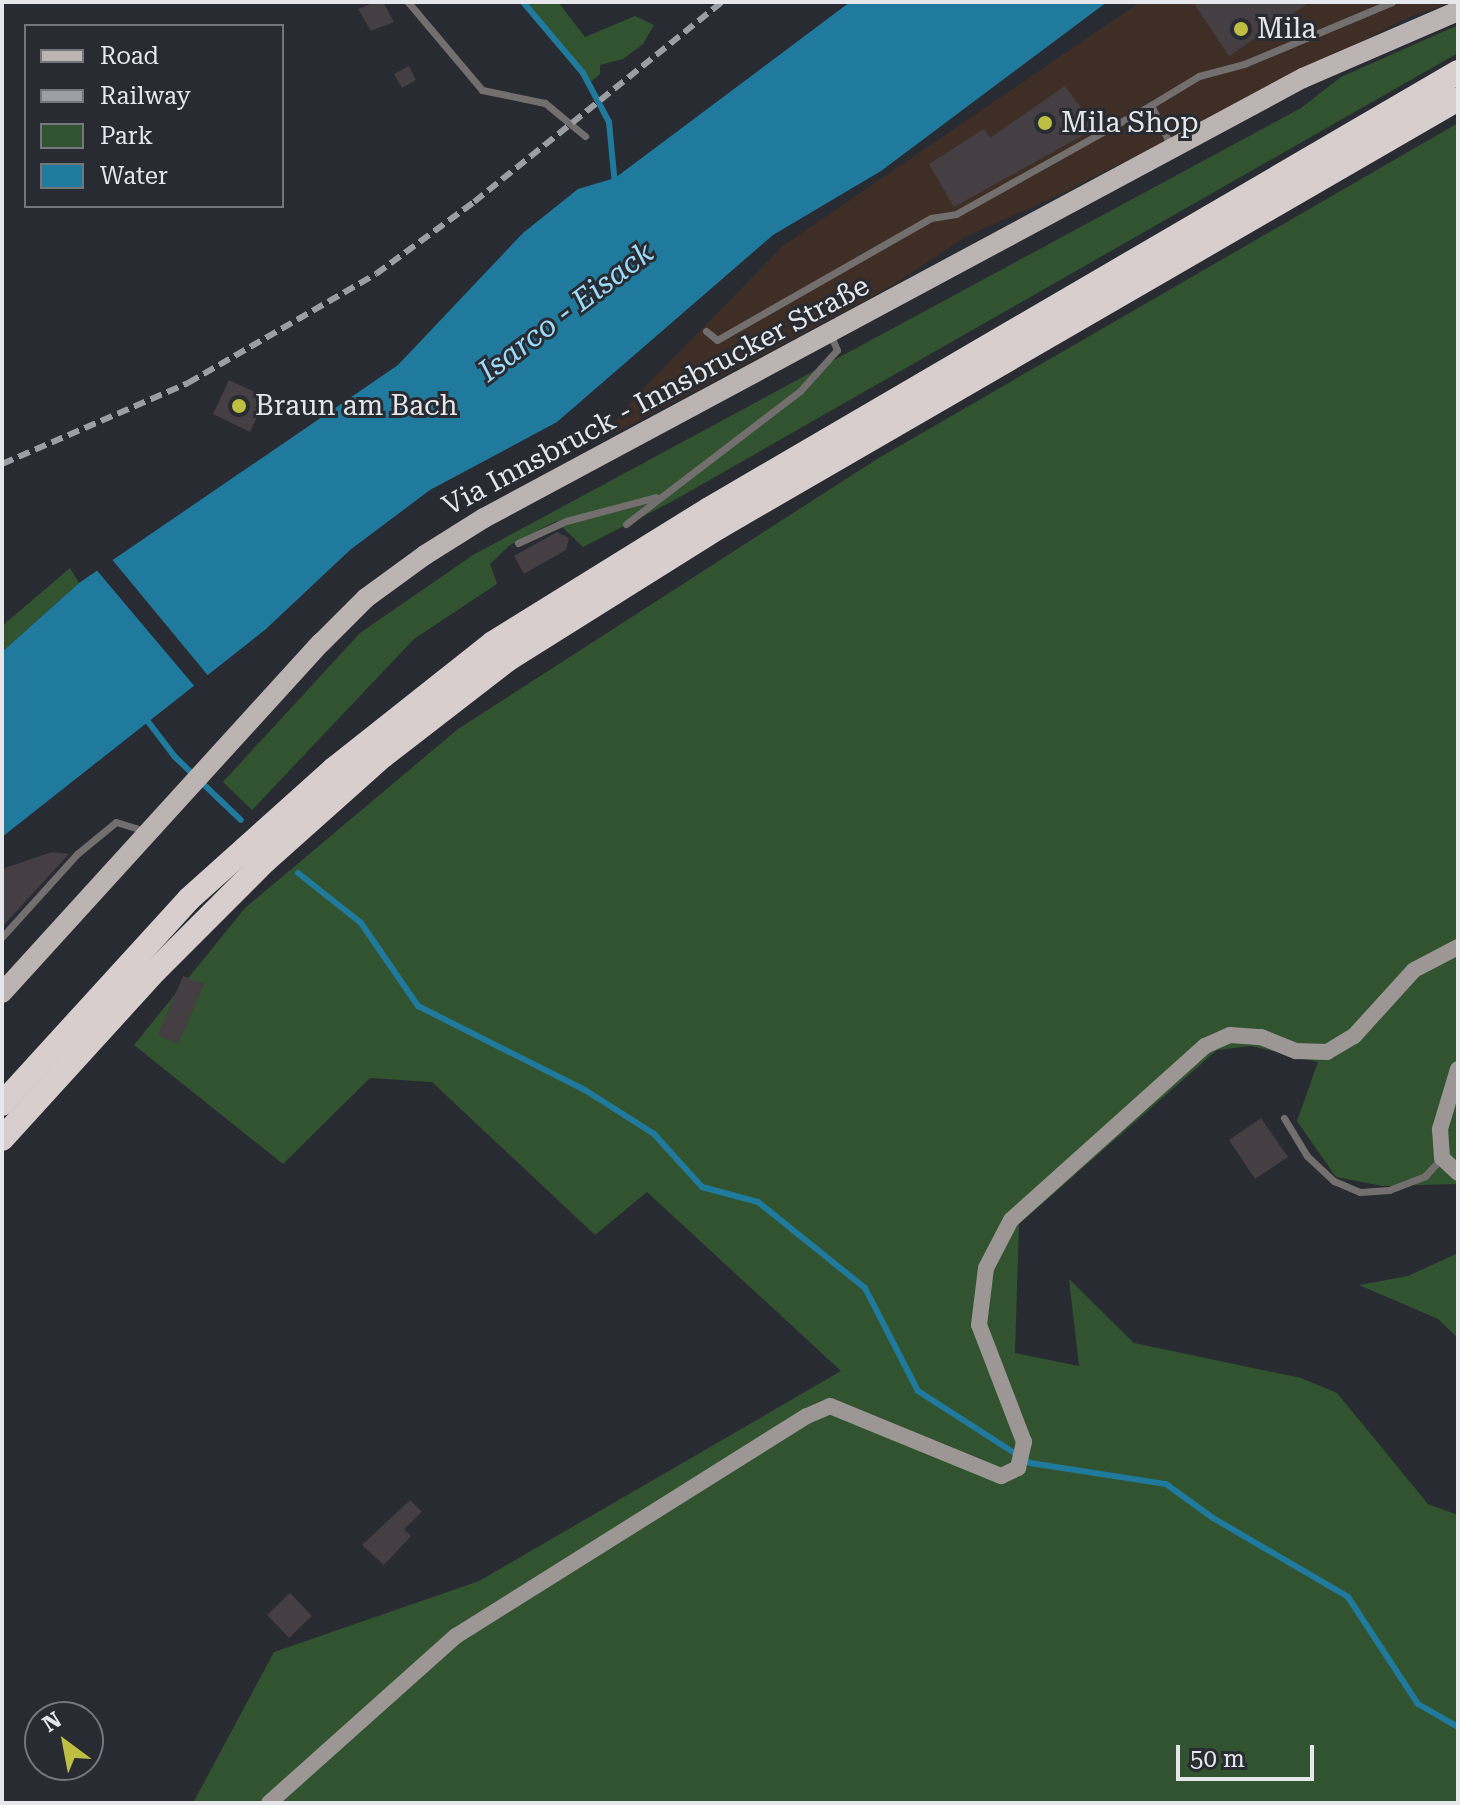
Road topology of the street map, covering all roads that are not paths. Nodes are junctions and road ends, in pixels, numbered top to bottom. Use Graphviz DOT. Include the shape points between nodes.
graph roads {
  1 [pos="408,2"];
  2 [pos="1392,2"];
  3 [pos="1458,11"];
  4 [pos="1458,72"];
  5 [pos="1458,99"];
  6 [pos="1151,105"];
  7 [pos="585,136"];
  8 [pos="1173,149"];
  9 [pos="706,331"];
  10 [pos="830,334"];
  11 [pos="659,497"];
  12 [pos="626,524"];
  13 [pos="518,543"];
  14 [pos="147,831"];
  15 [pos="2,937"];
  16 [pos="1458,947"];
  17 [pos="2,993"];
  18 [pos="1458,1069"];
  19 [pos="2,1104"];
  20 [pos="1284,1118"];
  21 [pos="2,1139"];
  22 [pos="1442,1158"];
  23 [pos="1458,1173"];
  24 [pos="269,1803"];
  1 -- 7 [label="lane" via="482,90 545,103"];
  2 -- 6 [label="lane" via="1244,64 1199,76"];
  3 -- 8 [label="main road, Via Innsbruck - Innsbrucker Straße" via="1303,78"];
  4 -- 19 [label="highway" via="709,509 493,643 334,769 189,899"];
  5 -- 21 [label="highway" via="719,527 510,658 383,756 265,861 156,970"];
  6 -- 8 [label="lane"];
  6 -- 9 [label="lane" via="956,214 931,218 717,340"];
  8 -- 10 [label="main road, Via Innsbruck - Innsbrucker Straße"];
  10 -- 11 [label="lane" via="837,350 800,391"];
  10 -- 14 [label="main road, Via Innsbruck - Innsbrucker Straße" via="425,555 332,631"];
  11 -- 12 [label="lane"];
  11 -- 13 [label="lane" via="566,521"];
  14 -- 15 [label="lane" via="116,822 77,854"];
  14 -- 17 [label="main road, Via Innsbruck - Innsbrucker Straße"];
  16 -- 24 [label="street" via="1414,970 1354,1036 1327,1052 1296,1051 1261,1037 1230,1035 1205,1046 1011,1220 986,1268 979,1325 1024,1442 1018,1468 1001,1476 830,1406 807,1416 456,1636"];
  18 -- 22 [label="street" via="1440,1129"];
  20 -- 22 [label="lane" via="1307,1156 1334,1181 1360,1192 1389,1190 1425,1176"];
  22 -- 23 [label="street"];
}
